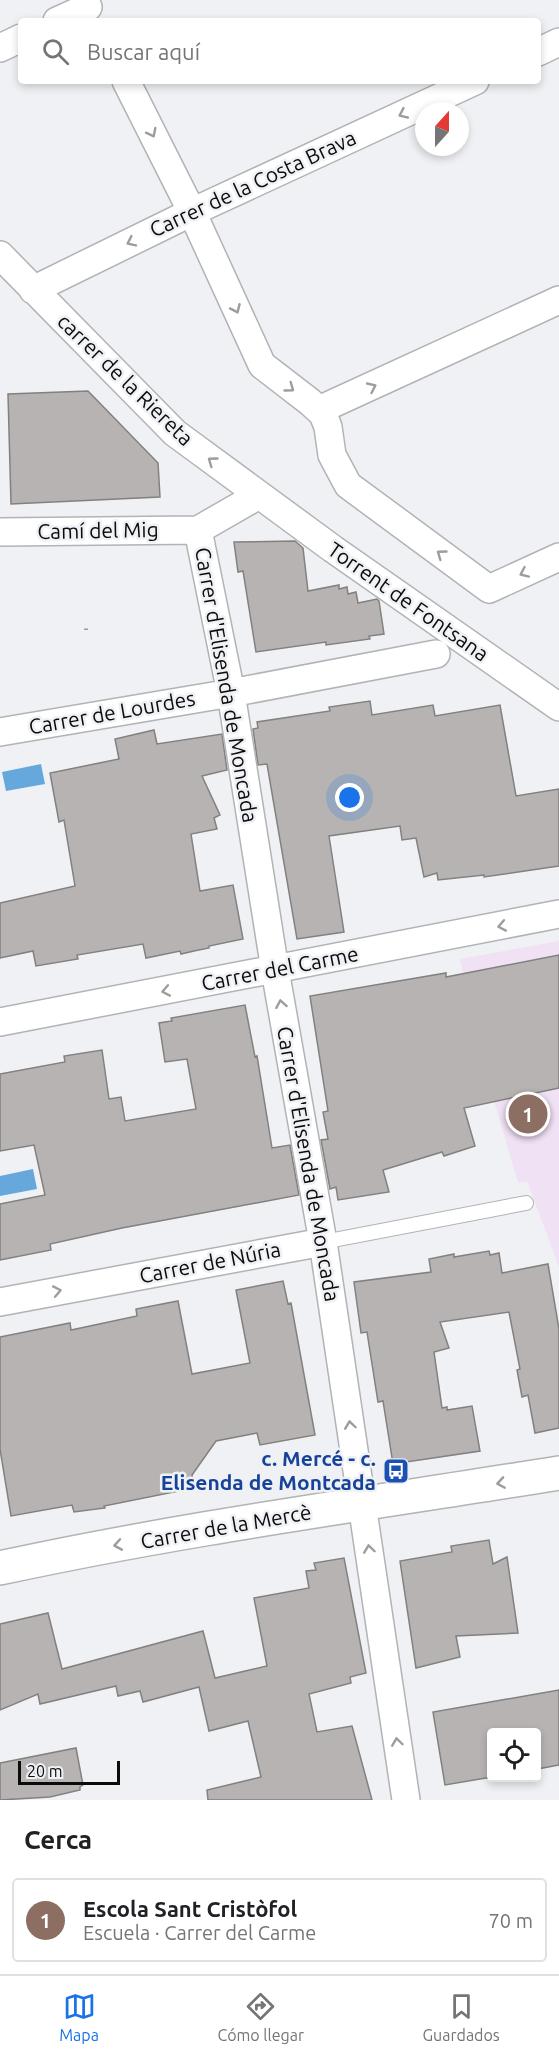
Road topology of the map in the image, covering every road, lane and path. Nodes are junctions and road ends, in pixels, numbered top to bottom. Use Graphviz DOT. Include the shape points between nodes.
graph roads {
  1 [pos="90,9"];
  2 [pos="65,18"];
  3 [pos="18,39"];
  4 [pos="559,42"];
  5 [pos="0,48"];
  6 [pos="541,51"];
  7 [pos="128,84"];
  8 [pos="469,84"];
  9 [pos="192,212"];
  10 [pos="0,255"];
  11 [pos="33,290"];
  12 [pos="559,300"];
  13 [pos="318,410"];
  14 [pos="259,495"];
  15 [pos="198,530"];
  16 [pos="0,532"];
  17 [pos="559,557"];
  18 [pos="86,624"];
  19 [pos="86,630"];
  20 [pos="436,654"];
  21 [pos="231,693"];
  22 [pos="559,707"];
  23 [pos="0,732"];
  24 [pos="559,914"];
  25 [pos="275,970"];
  26 [pos="0,1022"];
  27 [pos="526,1203"];
  28 [pos="323,1242"];
  29 [pos="0,1302"];
  30 [pos="559,1473"];
  31 [pos="362,1503"];
  32 [pos="0,1568"];
  33 [pos="406,1800"];
  1 -- 2 [label="street"];
  3 -- 5 [label="street"];
  4 -- 6 [label="street"];
  7 -- 9 [label="street, one-way"];
  8 -- 9 [label="street, Carrer de la Costa Brava, one-way"];
  9 -- 11 [label="street, Carrer de la Costa Brava, one-way"];
  9 -- 13 [label="street, one-way" via="262,365"];
  10 -- 11 [label="street, carrer de la Riereta"];
  14 -- 11 [label="street, carrer de la Riereta, one-way" via="174,434"];
  13 -- 12 [label="street, one-way"];
  17 -- 13 [label="street, one-way" via="489,589 348,485 333,455 323,414"];
  14 -- 15 [label="street, Camí del Mig"];
  14 -- 22 [label="street, Torrent de Fontsana"];
  15 -- 16 [label="street, Camí del Mig"];
  15 -- 21 [label="street, Carrer d'Elisenda de Moncada"];
  18 -- 19 [label="path"];
  20 -- 21 [label="street, Carrer de Lourdes"];
  21 -- 23 [label="street, Carrer de Lourdes"];
  21 -- 25 [label="street, Carrer d'Elisenda de Moncada"];
  24 -- 25 [label="street, Carrer del Carme, one-way"];
  25 -- 26 [label="street, Carrer del Carme, one-way"];
  28 -- 25 [label="street, Carrer d'Elisenda de Moncada, one-way"];
  27 -- 28 [label="lane, Carrer de Núria"];
  29 -- 28 [label="street, Carrer de Núria, one-way"];
  31 -- 28 [label="street, Carrer d'Elisenda de Moncada, one-way"];
  30 -- 31 [label="street, Carrer de la Mercè, one-way"];
  31 -- 32 [label="street, Carrer de la Mercè, one-way"];
  33 -- 31 [label="street, Carrer d'Elisenda de Moncada, one-way"];
}
